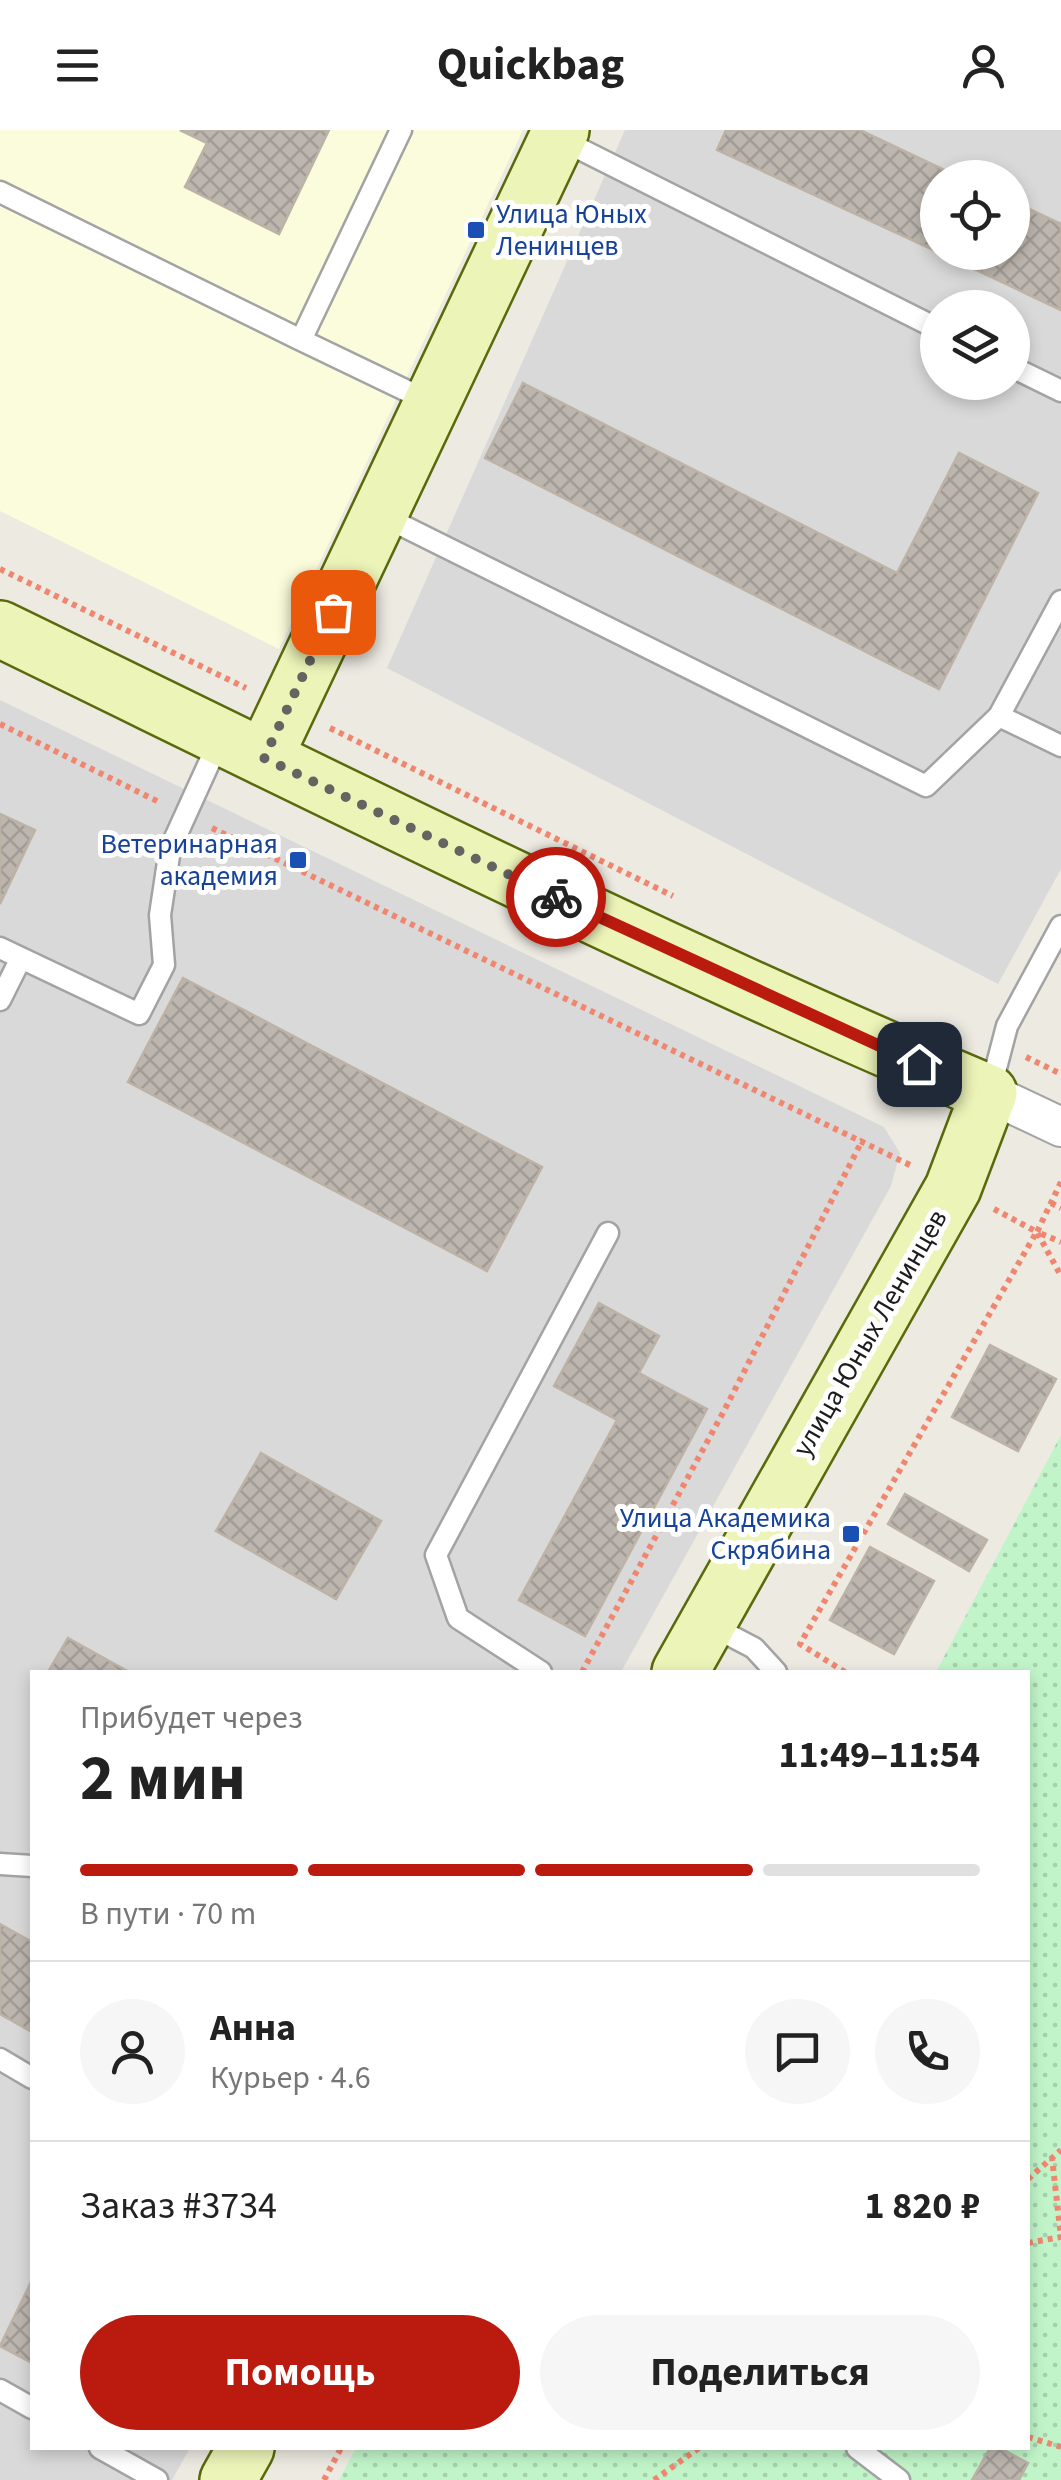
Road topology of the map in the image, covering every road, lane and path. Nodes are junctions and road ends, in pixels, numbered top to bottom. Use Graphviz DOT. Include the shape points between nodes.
graph roads {
  1 [pos="401,130"];
  2 [pos="559,134"];
  3 [pos="0,192"];
  4 [pos="920,320"];
  5 [pos="301,340"];
  6 [pos="1030,376"];
  7 [pos="1061,391"];
  8 [pos="433,404"];
  9 [pos="380,514"];
  10 [pos="0,569"];
  11 [pos="1061,602"];
  12 [pos="0,629"];
  13 [pos="287,708"];
  14 [pos="999,716"];
  15 [pos="0,724"];
  16 [pos="1061,746"];
  17 [pos="242,747"];
  18 [pos="187,816"];
  19 [pos="674,897"];
  20 [pos="1061,926"];
  21 [pos="0,948"];
  22 [pos="21,958"];
  23 [pos="0,1000"];
  24 [pos="995,1069"];
  25 [pos="1061,1074"];
  26 [pos="1061,1127"];
  27 [pos="863,1139"];
  28 [pos="1061,1182"];
  29 [pos="954,1188"];
  30 [pos="1050,1203"];
  31 [pos="1061,1208"];
  32 [pos="1037,1232"];
  33 [pos="608,1233"];
  34 [pos="1061,1242"];
  35 [pos="1061,1276"];
  36 [pos="708,1624"];
  37 [pos="538,1670"];
  38 [pos="583,1670"];
  39 [pos="681,1670"];
  40 [pos="774,1670"];
  41 [pos="842,1670"];
  42 [pos="0,1864"];
  43 [pos="30,1866"];
  44 [pos="0,2059"];
  45 [pos="30,2077"];
  46 [pos="1061,2150"];
  47 [pos="1052,2158"];
  48 [pos="1030,2176"];
  49 [pos="1030,2242"];
  50 [pos="0,2390"];
  51 [pos="30,2407"];
  52 [pos="1030,2438"];
  53 [pos="1061,2447"];
  54 [pos="104,2450"];
  55 [pos="245,2450"];
  56 [pos="340,2450"];
  57 [pos="696,2450"];
  58 [pos="860,2450"];
  59 [pos="157,2480"];
  60 [pos="228,2480"];
  61 [pos="324,2480"];
  62 [pos="654,2480"];
  63 [pos="899,2480"];
  1 -- 5 [label="lane"];
  2 -- 4 [label="lane"];
  2 -- 8 [label="main road"];
  3 -- 5 [label="lane"];
  5 -- 8 [label="lane"];
  6 -- 7 [label="lane"];
  8 -- 9 [label="main road"];
  9 -- 13 [label="main road"];
  9 -- 14 [label="lane" via="926,786"];
  10 -- 13 [label="path"];
  11 -- 14 [label="lane"];
  12 -- 17 [label="main road"];
  13 -- 17 [label="main road"];
  13 -- 19 [label="path"];
  14 -- 16 [label="lane"];
  15 -- 18 [label="path"];
  17 -- 18 [label="lane"];
  17 -- 24 [label="main road" via="812,1017"];
  18 -- 22 [label="lane" via="170,850 160,916 164,966 140,1014"];
  18 -- 27 [label="path"];
  20 -- 24 [label="lane"];
  21 -- 22 [label="lane"];
  22 -- 23 [label="lane"];
  24 -- 25 [label="path"];
  24 -- 26 [label="street"];
  24 -- 29 [label="main road, улица Юных Ленинцев"];
  27 -- 29 [label="path"];
  27 -- 38 [label="path"];
  28 -- 30 [label="path"];
  29 -- 32 [label="path"];
  29 -- 36 [label="main road, улица Юных Ленинцев"];
  30 -- 31 [label="path"];
  30 -- 32 [label="path"];
  32 -- 34 [label="path"];
  32 -- 35 [label="path"];
  32 -- 41 [label="path" via="800,1644"];
  33 -- 37 [label="lane" via="436,1556 458,1618"];
  36 -- 39 [label="main road, улица Юных Ленинцев"];
  36 -- 40 [label="lane" via="754,1648"];
  42 -- 43 [label="lane"];
  44 -- 45 [label="lane"];
  46 -- 47 [label="path"];
  47 -- 48 [label="path"];
  47 -- 49 [label="path" via="1061,2237"];
  50 -- 51 [label="lane"];
  52 -- 53 [label="path"];
  54 -- 59 [label="lane"];
  55 -- 60 [label="main road"];
  56 -- 61 [label="path"];
  57 -- 62 [label="path"];
  58 -- 63 [label="lane"];
}
